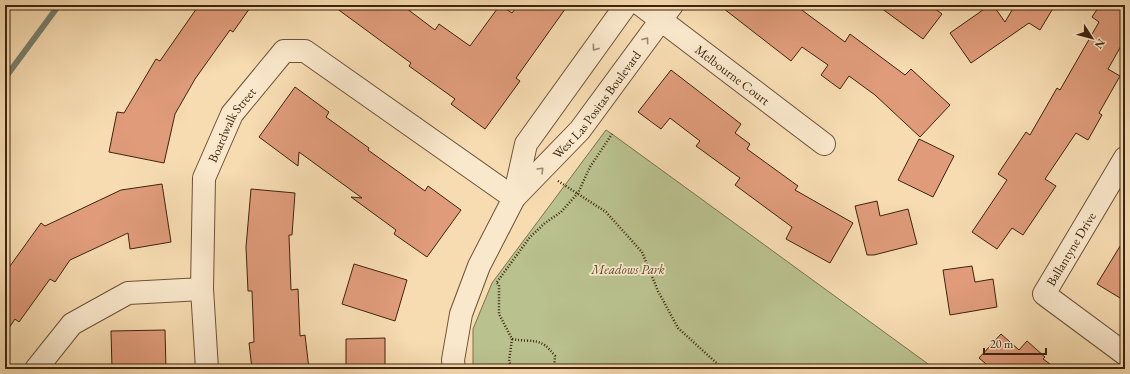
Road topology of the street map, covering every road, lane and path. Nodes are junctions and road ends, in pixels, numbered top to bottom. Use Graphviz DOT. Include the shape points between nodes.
graph roads {
  1 [pos="626,5"];
  2 [pos="641,5"];
  3 [pos="667,12"];
  4 [pos="612,134"];
  5 [pos="824,144"];
  6 [pos="1125,158"];
  7 [pos="541,170"];
  8 [pos="578,193"];
  9 [pos="514,198"];
  10 [pos="479,266"];
  11 [pos="497,283"];
  12 [pos="495,286"];
  13 [pos="202,289"];
  14 [pos="512,339"];
  15 [pos="1125,354"];
  16 [pos="36,369"];
  17 [pos="206,369"];
  18 [pos="454,369"];
  19 [pos="512,369"];
  20 [pos="554,369"];
  21 [pos="724,369"];
  1 -- 9 [label="street, West Las Positas Boulevard, one-way" via="526,144"];
  2 -- 3 [label="street, Melbourne Court"];
  3 -- 5 [label="street, Melbourne Court"];
  7 -- 3 [label="street, West Las Positas Boulevard, one-way" via="580,130"];
  4 -- 8 [label="path" via="590,167"];
  6 -- 15 [label="street, Ballantyne Drive" via="1044,294"];
  7 -- 8 [label="path"];
  7 -- 9 [label="street, West Las Positas Boulevard"];
  8 -- 11 [label="path" via="561,212 530,238"];
  8 -- 21 [label="path" via="606,212 642,252 658,291 678,328"];
  9 -- 10 [label="street, West Las Positas Boulevard"];
  9 -- 13 [label="street, Boardwalk Street" via="305,51 284,52 232,114 204,178"];
  10 -- 11 [label="path"];
  10 -- 18 [label="street, West Las Positas Boulevard" via="461,314"];
  11 -- 12 [label="path"];
  11 -- 14 [label="path" via="499,314"];
  13 -- 16 [label="street" via="128,293 72,324"];
  13 -- 17 [label="street, Boardwalk Street"];
  14 -- 19 [label="path" via="509,361"];
  14 -- 20 [label="path" via="541,342 555,356"];
}
